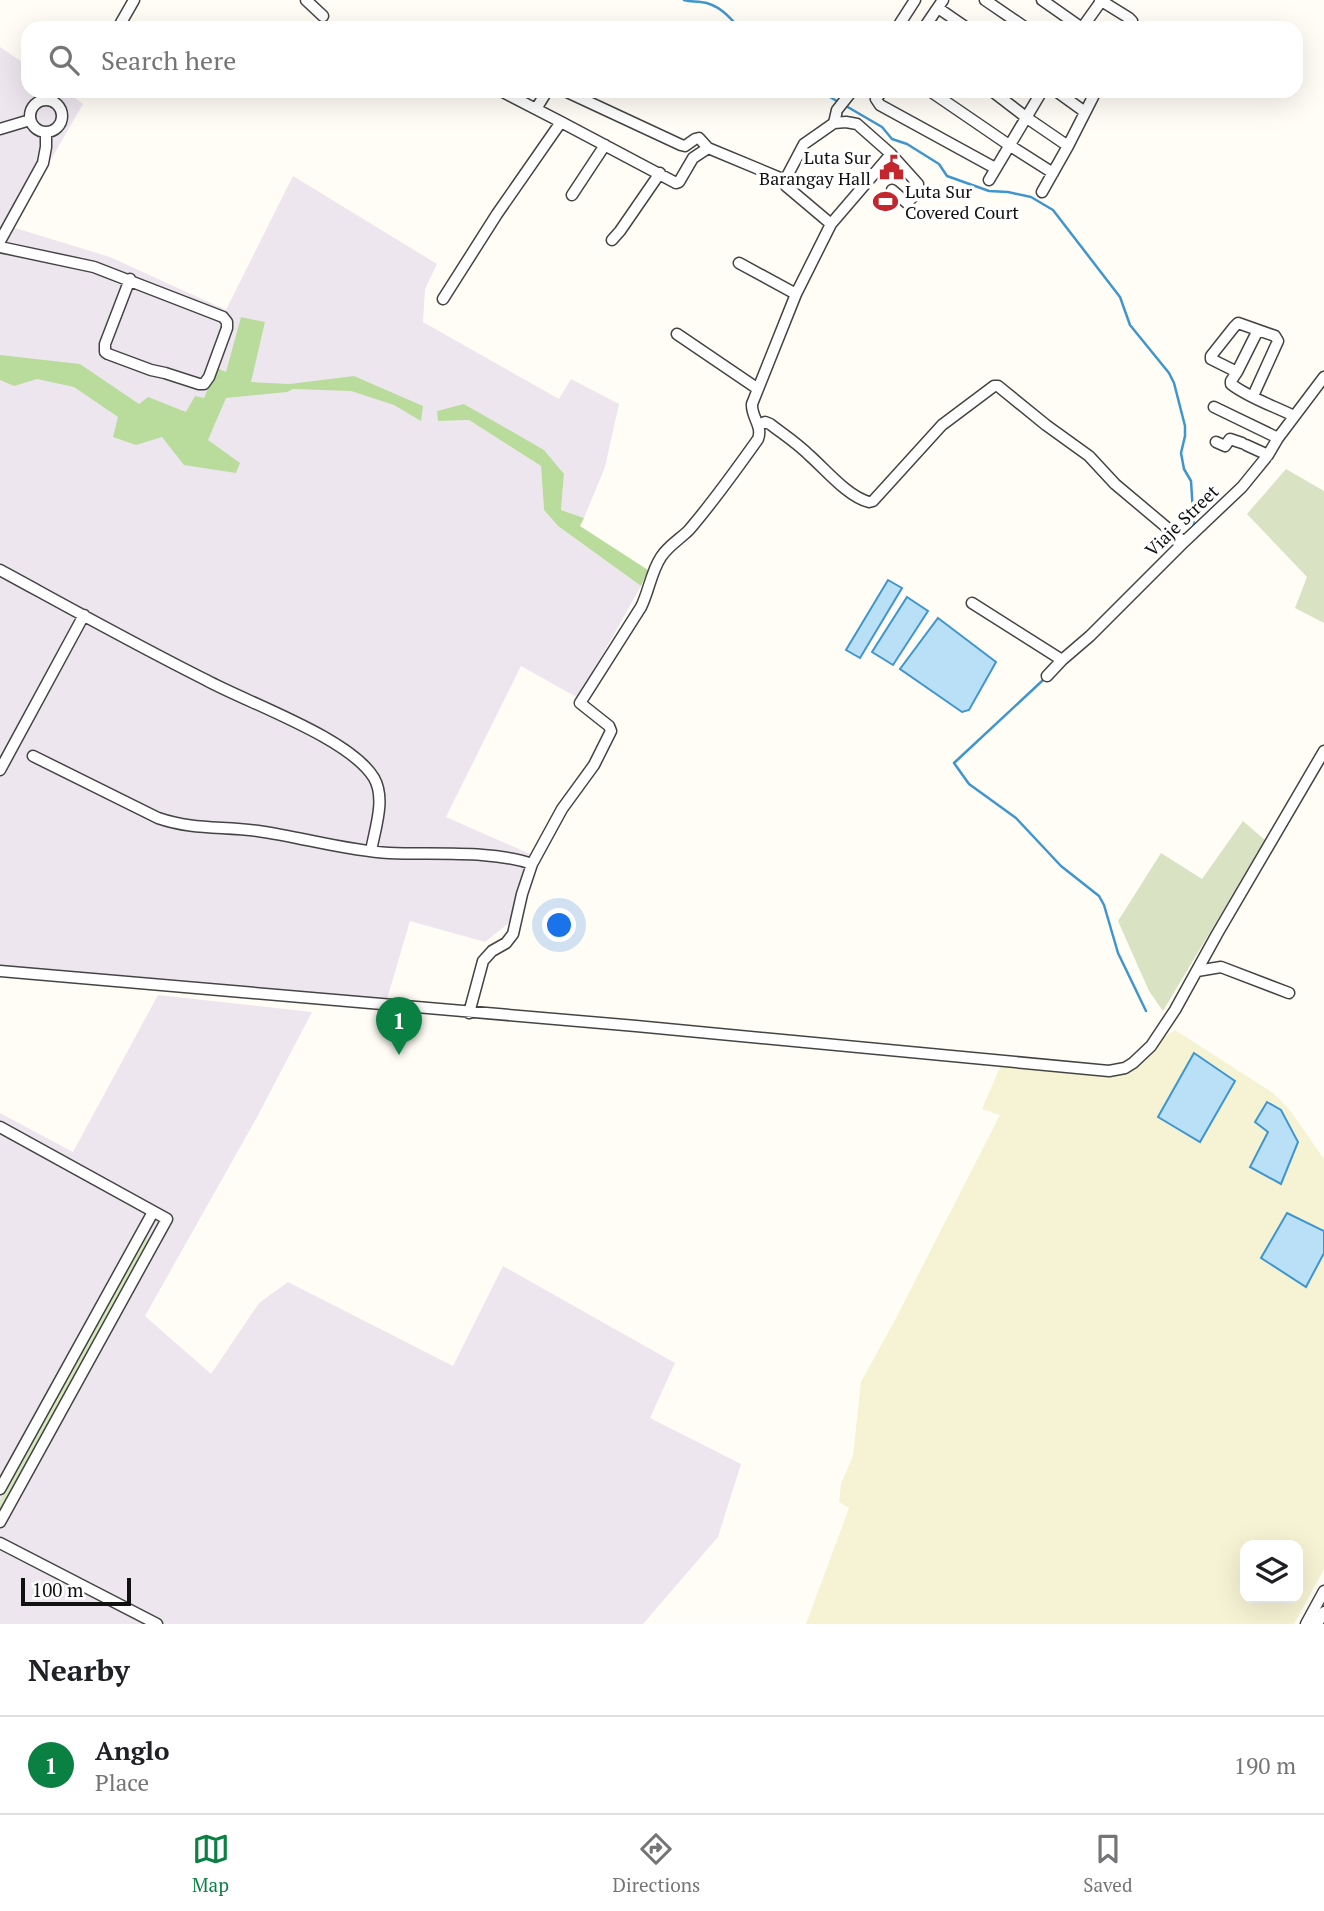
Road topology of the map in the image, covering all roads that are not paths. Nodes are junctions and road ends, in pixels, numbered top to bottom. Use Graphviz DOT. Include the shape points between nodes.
graph roads {
  1 [pos="134,0"];
  2 [pos="306,0"];
  3 [pos="915,0"];
  4 [pos="985,0"];
  5 [pos="1042,0"];
  6 [pos="1101,0"];
  7 [pos="941,4"];
  8 [pos="323,16"];
  9 [pos="122,21"];
  10 [pos="902,21"];
  11 [pos="929,21"];
  12 [pos="959,21"];
  13 [pos="1016,21"];
  14 [pos="1072,21"];
  15 [pos="1087,21"];
  16 [pos="1132,21"];
  17 [pos="515,98"];
  18 [pos="543,98"];
  19 [pos="580,98"];
  20 [pos="847,98"];
  21 [pos="877,98"];
  22 [pos="940,98"];
  23 [pos="1001,98"];
  24 [pos="1038,98"];
  25 [pos="1066,98"];
  26 [pos="1092,98"];
  27 [pos="536,109"];
  28 [pos="1085,112"];
  29 [pos="1027,118"];
  30 [pos="30,120"];
  31 [pos="561,122"];
  32 [pos="834,122"];
  33 [pos="0,129"];
  34 [pos="46,132"];
  35 [pos="606,145"];
  36 [pos="1009,145"];
  37 [pos="1068,146"];
  38 [pos="708,148"];
  39 [pos="891,154"];
  40 [pos="995,167"];
  41 [pos="660,173"];
  42 [pos="1054,173"];
  43 [pos="785,180"];
  44 [pos="989,180"];
  45 [pos="892,190"];
  46 [pos="1042,191"];
  47 [pos="572,195"];
  48 [pos="831,224"];
  49 [pos="612,240"];
  50 [pos="0,241"];
  51 [pos="0,247"];
  52 [pos="739,263"];
  53 [pos="130,279"];
  54 [pos="796,295"];
  55 [pos="443,299"];
  56 [pos="1258,330"];
  57 [pos="677,334"];
  58 [pos="1237,372"];
  59 [pos="1324,377"];
  60 [pos="758,389"];
  61 [pos="1253,396"];
  62 [pos="1214,407"];
  63 [pos="1294,416"];
  64 [pos="758,425"];
  65 [pos="1278,438"];
  66 [pos="1216,442"];
  67 [pos="1268,455"];
  68 [pos="1184,542"];
  69 [pos="0,570"];
  70 [pos="972,603"];
  71 [pos="84,615"];
  72 [pos="1062,660"];
  73 [pos="1047,676"];
  74 [pos="1324,751"];
  75 [pos="33,755"];
  76 [pos="0,770"];
  77 [pos="371,851"];
  78 [pos="532,864"];
  79 [pos="0,971"];
  80 [pos="1197,971"];
  81 [pos="1289,993"];
  82 [pos="468,1013"];
  83 [pos="0,1127"];
  84 [pos="153,1212"];
  85 [pos="0,1489"];
  86 [pos="0,1522"];
  87 [pos="0,1543"];
  88 [pos="1324,1591"];
  89 [pos="1324,1612"];
  90 [pos="157,1624"];
  91 [pos="1306,1624"];
  92 [pos="1317,1624"];
  1 -- 9 [label="street"];
  2 -- 8 [label="street"];
  3 -- 10 [label="street"];
  4 -- 13 [label="street"];
  5 -- 14 [label="street"];
  6 -- 15 [label="street"];
  6 -- 16 [label="street"];
  7 -- 11 [label="street"];
  7 -- 12 [label="street"];
  17 -- 27 [label="street"];
  18 -- 27 [label="street"];
  19 -- 38 [label="street" via="681,145 699,138"];
  20 -- 32 [label="street"];
  21 -- 40 [label="street" via="880,105"];
  22 -- 36 [label="street"];
  23 -- 29 [label="street"];
  24 -- 29 [label="street"];
  25 -- 28 [label="street"];
  26 -- 28 [label="street"];
  27 -- 31 [label="street"];
  28 -- 37 [label="street"];
  29 -- 36 [label="street"];
  29 -- 37 [label="street"];
  30 -- 33 [label="street"];
  30 -- 34 [label="street" via="37,130"];
  30 -- 34 [label="street" via="37,102 54,102 60,109 60,122"];
  31 -- 35 [label="street"];
  31 -- 55 [label="street"];
  32 -- 39 [label="street" via="857,124"];
  32 -- 43 [label="street" via="804,144"];
  34 -- 50 [label="street" via="43,163"];
  35 -- 41 [label="street"];
  35 -- 47 [label="street"];
  36 -- 40 [label="street"];
  36 -- 42 [label="street"];
  37 -- 42 [label="street"];
  38 -- 41 [label="street" via="693,158 676,183"];
  38 -- 43 [label="street"];
  39 -- 45 [label="street" via="919,187 906,203"];
  39 -- 48 [label="street"];
  40 -- 44 [label="street"];
  41 -- 49 [label="street"];
  42 -- 46 [label="street"];
  43 -- 48 [label="street" via="786,186"];
  48 -- 54 [label="street"];
  51 -- 53 [label="street"];
  52 -- 54 [label="street"];
  53 -- 53 [label="street" via="225,318 227,327 204,384 104,352"];
  54 -- 60 [label="street"];
  56 -- 58 [label="street"];
  56 -- 58 [label="street" via="1236,324 1211,356"];
  56 -- 61 [label="street" via="1278,341"];
  57 -- 60 [label="street"];
  58 -- 61 [label="street" via="1231,384"];
  59 -- 63 [label="street, Viaje Street"];
  60 -- 64 [label="street" via="752,408"];
  61 -- 63 [label="street"];
  62 -- 65 [label="street"];
  63 -- 65 [label="street, Viaje Street"];
  64 -- 68 [label="street" via="769,424 843,486 871,502 942,425 998,386 1089,456"];
  64 -- 78 [label="street" via="758,439 727,484 662,555 641,607 580,703 611,731"];
  65 -- 67 [label="street, Viaje Street"];
  66 -- 67 [label="street" via="1225,446 1232,439"];
  67 -- 68 [label="street, Viaje Street"];
  68 -- 72 [label="street, Viaje Street"];
  69 -- 71 [label="street"];
  70 -- 72 [label="street"];
  71 -- 76 [label="street"];
  71 -- 77 [label="street" via="317,733 359,762 372,775 380,799"];
  72 -- 73 [label="street, Viaje Street"];
  74 -- 80 [label="street"];
  75 -- 77 [label="street" via="175,824 260,831"];
  77 -- 78 [label="street" via="507,857"];
  78 -- 82 [label="street" via="513,934 483,961"];
  79 -- 82 [label="street"];
  80 -- 81 [label="street" via="1221,967"];
  80 -- 82 [label="street" via="1151,1046 1125,1068 1109,1071"];
  83 -- 84 [label="street"];
  84 -- 85 [label="street"];
  84 -- 86 [label="street" via="167,1219"];
  87 -- 90 [label="street"];
  88 -- 91 [label="street"];
  89 -- 92 [label="street"];
}
